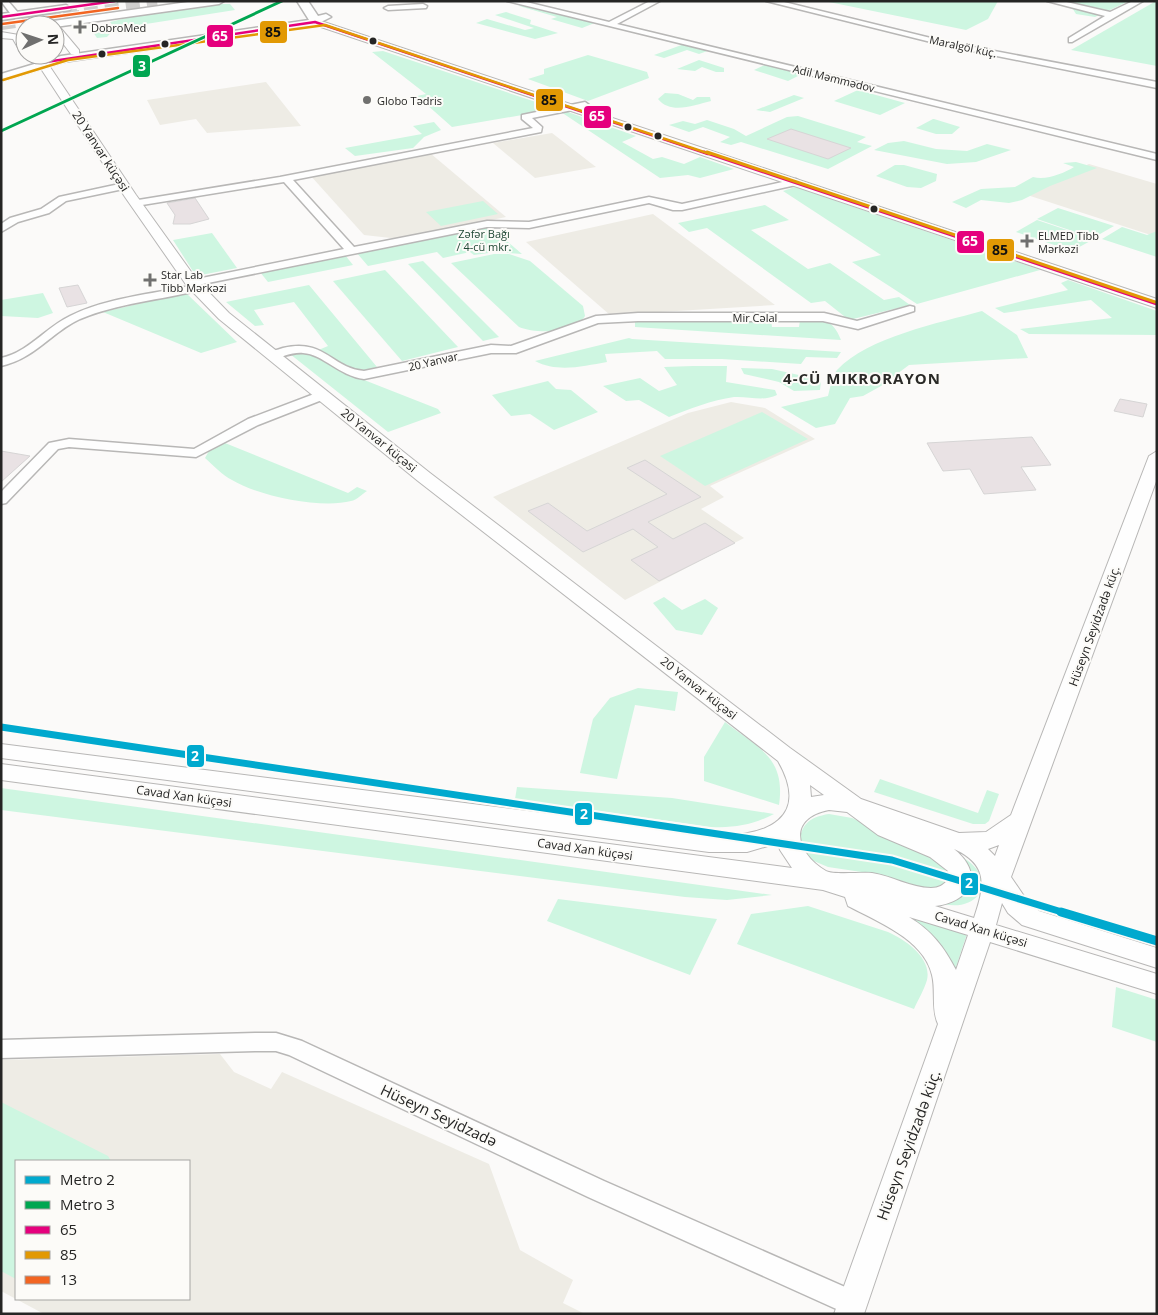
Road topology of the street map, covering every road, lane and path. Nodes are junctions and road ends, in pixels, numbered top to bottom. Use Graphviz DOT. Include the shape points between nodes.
graph roads {
  1 [pos="4,1"];
  2 [pos="117,1"];
  3 [pos="176,1"];
  4 [pos="219,1"];
  5 [pos="302,1"];
  6 [pos="311,1"];
  7 [pos="397,1"];
  8 [pos="511,1"];
  9 [pos="640,1"];
  10 [pos="770,1"];
  11 [pos="1051,1"];
  12 [pos="1139,1"];
  13 [pos="653,2"];
  14 [pos="423,6"];
  15 [pos="388,8"];
  16 [pos="150,10"];
  17 [pos="15,15"];
  18 [pos="16,15"];
  19 [pos="1111,15"];
  20 [pos="1,17"];
  21 [pos="326,17"];
  22 [pos="315,20"];
  23 [pos="300,22"];
  24 [pos="65,23"];
  25 [pos="610,24"];
  26 [pos="15,31"];
  27 [pos="1,34"];
  28 [pos="15,37"];
  29 [pos="65,40"];
  30 [pos="1072,40"];
  31 [pos="405,45"];
  32 [pos="394,48"];
  33 [pos="75,52"];
  34 [pos="65,54"];
  35 [pos="65,58"];
  36 [pos="25,65"];
  37 [pos="27,65"];
  38 [pos="34,65"];
  39 [pos="34,65"];
  40 [pos="1,73"];
  41 [pos="1,78"];
  42 [pos="52,78"];
  43 [pos="1157,85"];
  44 [pos="579,106"];
  45 [pos="1157,157"];
  46 [pos="286,178"];
  47 [pos="796,182"];
  48 [pos="124,186"];
  49 [pos="136,203"];
  50 [pos="1,215"];
  51 [pos="22,217"];
  52 [pos="1,229"];
  53 [pos="351,251"];
  54 [pos="194,285"];
  55 [pos="1157,295"];
  56 [pos="1157,304"];
  57 [pos="910,309"];
  58 [pos="596,320"];
  59 [pos="272,356"];
  60 [pos="1,362"];
  61 [pos="322,395"];
  62 [pos="1157,456"];
  63 [pos="1,500"];
  64 [pos="1,752"];
  65 [pos="782,753"];
  66 [pos="1,772"];
  67 [pos="850,804"];
  68 [pos="1022,818"];
  69 [pos="792,820"];
  70 [pos="958,841"];
  71 [pos="823,880"];
  72 [pos="997,885"];
  73 [pos="929,913"];
  74 [pos="983,930"];
  75 [pos="1025,943"];
  76 [pos="1157,958"];
  77 [pos="967,976"];
  78 [pos="1157,984"];
  79 [pos="946,1039"];
  80 [pos="1,1049"];
  81 [pos="850,1308"];
  1 -- 18 [label="street"];
  2 -- 18 [label="main road"];
  3 -- 16 [label="main road" via="170,6"];
  4 -- 16 [label="main road"];
  5 -- 22 [label="main road"];
  6 -- 21 [label="main road"];
  7 -- 15 [label="street"];
  8 -- 25 [label="street, Adil Məmmədov"];
  9 -- 13 [label="street"];
  10 -- 43 [label="street, Maralgöl küç." via="947,44"];
  11 -- 19 [label="street"];
  12 -- 19 [label="street"];
  13 -- 25 [label="street"];
  14 -- 15 [label="street"];
  16 -- 24 [label="main road"];
  17 -- 20 [label="main road"];
  19 -- 30 [label="street"];
  21 -- 22 [label="main road"];
  21 -- 31 [label="street"];
  22 -- 23 [label="main road"];
  22 -- 32 [label="street"];
  23 -- 33 [label="main road"];
  23 -- 35 [label="main road"];
  25 -- 45 [label="street, Adil Məmmədov"];
  26 -- 27 [label="main road"];
  27 -- 28 [label="street"];
  29 -- 33 [label="street"];
  31 -- 32 [label="street"];
  31 -- 44 [label="street"];
  32 -- 44 [label="street"];
  33 -- 34 [label="main road"];
  36 -- 40 [label="main road"];
  37 -- 41 [label="main road"];
  38 -- 42 [label="street, 20 Yanvar küçəsi"];
  39 -- 42 [label="main road"];
  42 -- 48 [label="street, 20 Yanvar küçəsi"];
  44 -- 46 [label="street" via="525,117 537,127 535,132"];
  44 -- 47 [label="street"];
  44 -- 55 [label="street"];
  46 -- 49 [label="street"];
  46 -- 53 [label="street"];
  47 -- 53 [label="street" via="682,207 667,207 649,200 522,226 487,224"];
  47 -- 56 [label="street"];
  48 -- 49 [label="street, 20 Yanvar küçəsi"];
  48 -- 51 [label="street" via="63,199 45,211"];
  49 -- 54 [label="street, 20 Yanvar küçəsi"];
  50 -- 51 [label="street"];
  51 -- 52 [label="street"];
  53 -- 54 [label="street"];
  54 -- 59 [label="street, 20 Yanvar küçəsi" via="224,316"];
  54 -- 60 [label="street" via="75,318 32,348"];
  57 -- 58 [label="street, Mir Cəlal" via="852,325 824,317"];
  58 -- 59 [label="street, 20 Yanvar" via="512,350 491,349 370,374 350,373 306,349"];
  59 -- 61 [label="street, 20 Yanvar küçəsi"];
  61 -- 63 [label="street" via="253,422 196,453 56,444"];
  61 -- 65 [label="street, 20 Yanvar küçəsi"];
  62 -- 68 [label="street, Hüseyn Seyidzadə küç."];
  64 -- 69 [label="street, Cavad Xan küçəsi" via="709,843 760,841 783,829"];
  65 -- 67 [label="street, 20 Yanvar küçəsi"];
  65 -- 69 [label="street" via="796,771 800,784 801,802"];
  66 -- 71 [label="street, Cavad Xan küçəsi"];
  67 -- 69 [label="street, Cavad Xan küçəsi" via="816,804"];
  67 -- 70 [label="street"];
  67 -- 71 [label="street" via="902,838 948,857 960,872 960,884 949,894 930,897 876,883"];
  68 -- 70 [label="street" via="1000,837"];
  68 -- 72 [label="street, Hüseyn Seyidzadə küç."];
  69 -- 71 [label="street" via="788,831 790,851 801,865"];
  70 -- 72 [label="street, Cavad Xan küçəsi" via="981,854"];
  71 -- 73 [label="street, Cavad Xan küçəsi"];
  71 -- 79 [label="street" via="912,930 935,952 942,965 948,996"];
  72 -- 73 [label="street" via="986,905 972,914"];
  72 -- 74 [label="street, Hüseyn Seyidzadə küç."];
  72 -- 76 [label="street, Cavad Xan küçəsi" via="1031,918"];
  73 -- 74 [label="street, Cavad Xan küçəsi"];
  74 -- 75 [label="street, Cavad Xan küçəsi"];
  74 -- 77 [label="street, Hüseyn Seyidzadə küç."];
  75 -- 77 [label="street" via="1010,943 992,949 978,960"];
  75 -- 78 [label="street, Cavad Xan küçəsi"];
  77 -- 79 [label="street, Hüseyn Seyidzadə küç."];
  79 -- 81 [label="street, Hüseyn Seyidzadə küç."];
  80 -- 81 [label="street, Hüseyn Seyidzadə" via="255,1042 276,1042 294,1047"];
}
